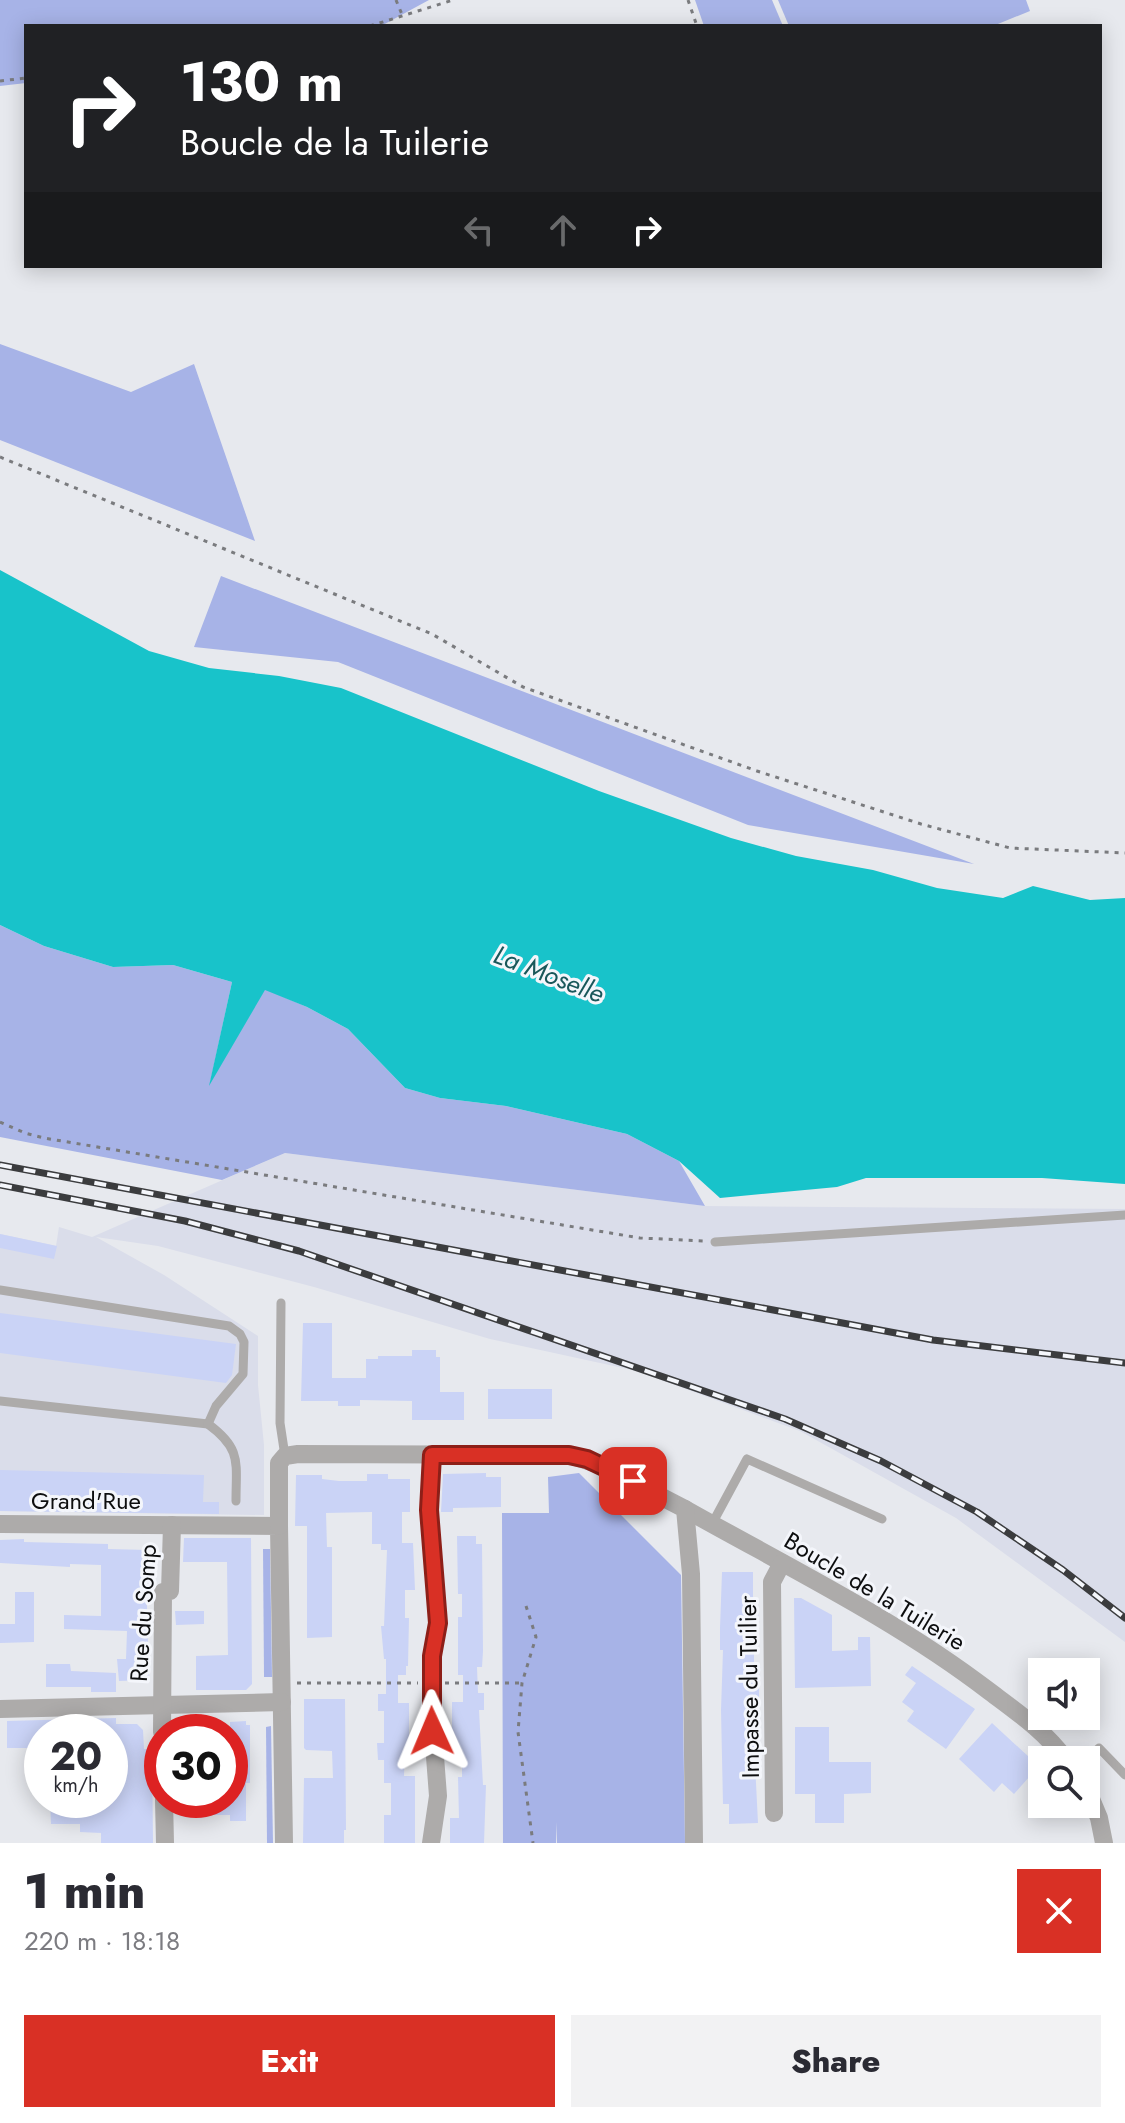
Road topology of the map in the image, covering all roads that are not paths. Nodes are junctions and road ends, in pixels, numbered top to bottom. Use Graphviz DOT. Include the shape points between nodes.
graph roads {
  1 [pos="1125,1215"];
  2 [pos="715,1242"];
  3 [pos="0,1290"];
  4 [pos="281,1303"];
  5 [pos="0,1401"];
  6 [pos="208,1424"];
  7 [pos="432,1455"];
  8 [pos="285,1456"];
  9 [pos="236,1501"];
  10 [pos="685,1509"];
  11 [pos="882,1519"];
  12 [pos="0,1524"];
  13 [pos="712,1524"];
  14 [pos="172,1525"];
  15 [pos="279,1526"];
  16 [pos="782,1563"];
  17 [pos="282,1693"];
  18 [pos="162,1705"];
  19 [pos="0,1709"];
  20 [pos="162,1714"];
  21 [pos="1056,1746"];
  22 [pos="1100,1749"];
  23 [pos="1125,1775"];
  24 [pos="774,1813"];
  25 [pos="164,1818"];
  26 [pos="1099,1818"];
  27 [pos="165,1843"];
  28 [pos="284,1843"];
  29 [pos="431,1843"];
  30 [pos="694,1843"];
  31 [pos="1104,1843"];
  1 -- 2 [label="lane"];
  3 -- 6 [label="lane" via="229,1326 244,1342 243,1374"];
  4 -- 8 [label="lane" via="280,1423"];
  5 -- 6 [label="lane"];
  6 -- 9 [label="lane" via="227,1438 236,1457"];
  7 -- 8 [label="street, Boucle de la Tuilerie"];
  7 -- 10 [label="street, Boucle de la Tuilerie" via="550,1454 587,1459"];
  7 -- 29 [label="street" via="429,1510 438,1623 432,1656 432,1731 438,1796"];
  8 -- 15 [label="street" via="279,1463"];
  10 -- 13 [label="street, Boucle de la Tuilerie"];
  10 -- 30 [label="street" via="691,1574"];
  11 -- 13 [label="lane" via="747,1459"];
  12 -- 14 [label="street, Grand'Rue"];
  13 -- 16 [label="street, Boucle de la Tuilerie"];
  14 -- 15 [label="street"];
  14 -- 18 [label="street, Rue du Somp" via="170,1591 163,1592"];
  15 -- 17 [label="street"];
  16 -- 21 [label="street, Boucle de la Tuilerie" via="893,1624 964,1672"];
  16 -- 24 [label="street, Impasse du Tuilier" via="772,1582"];
  17 -- 18 [label="street, Rue du Somp"];
  17 -- 28 [label="street"];
  18 -- 19 [label="street, Rue du Somp"];
  18 -- 20 [label="street"];
  22 -- 23 [label="lane"];
  25 -- 27 [label="street"];
  26 -- 31 [label="street"];
}
